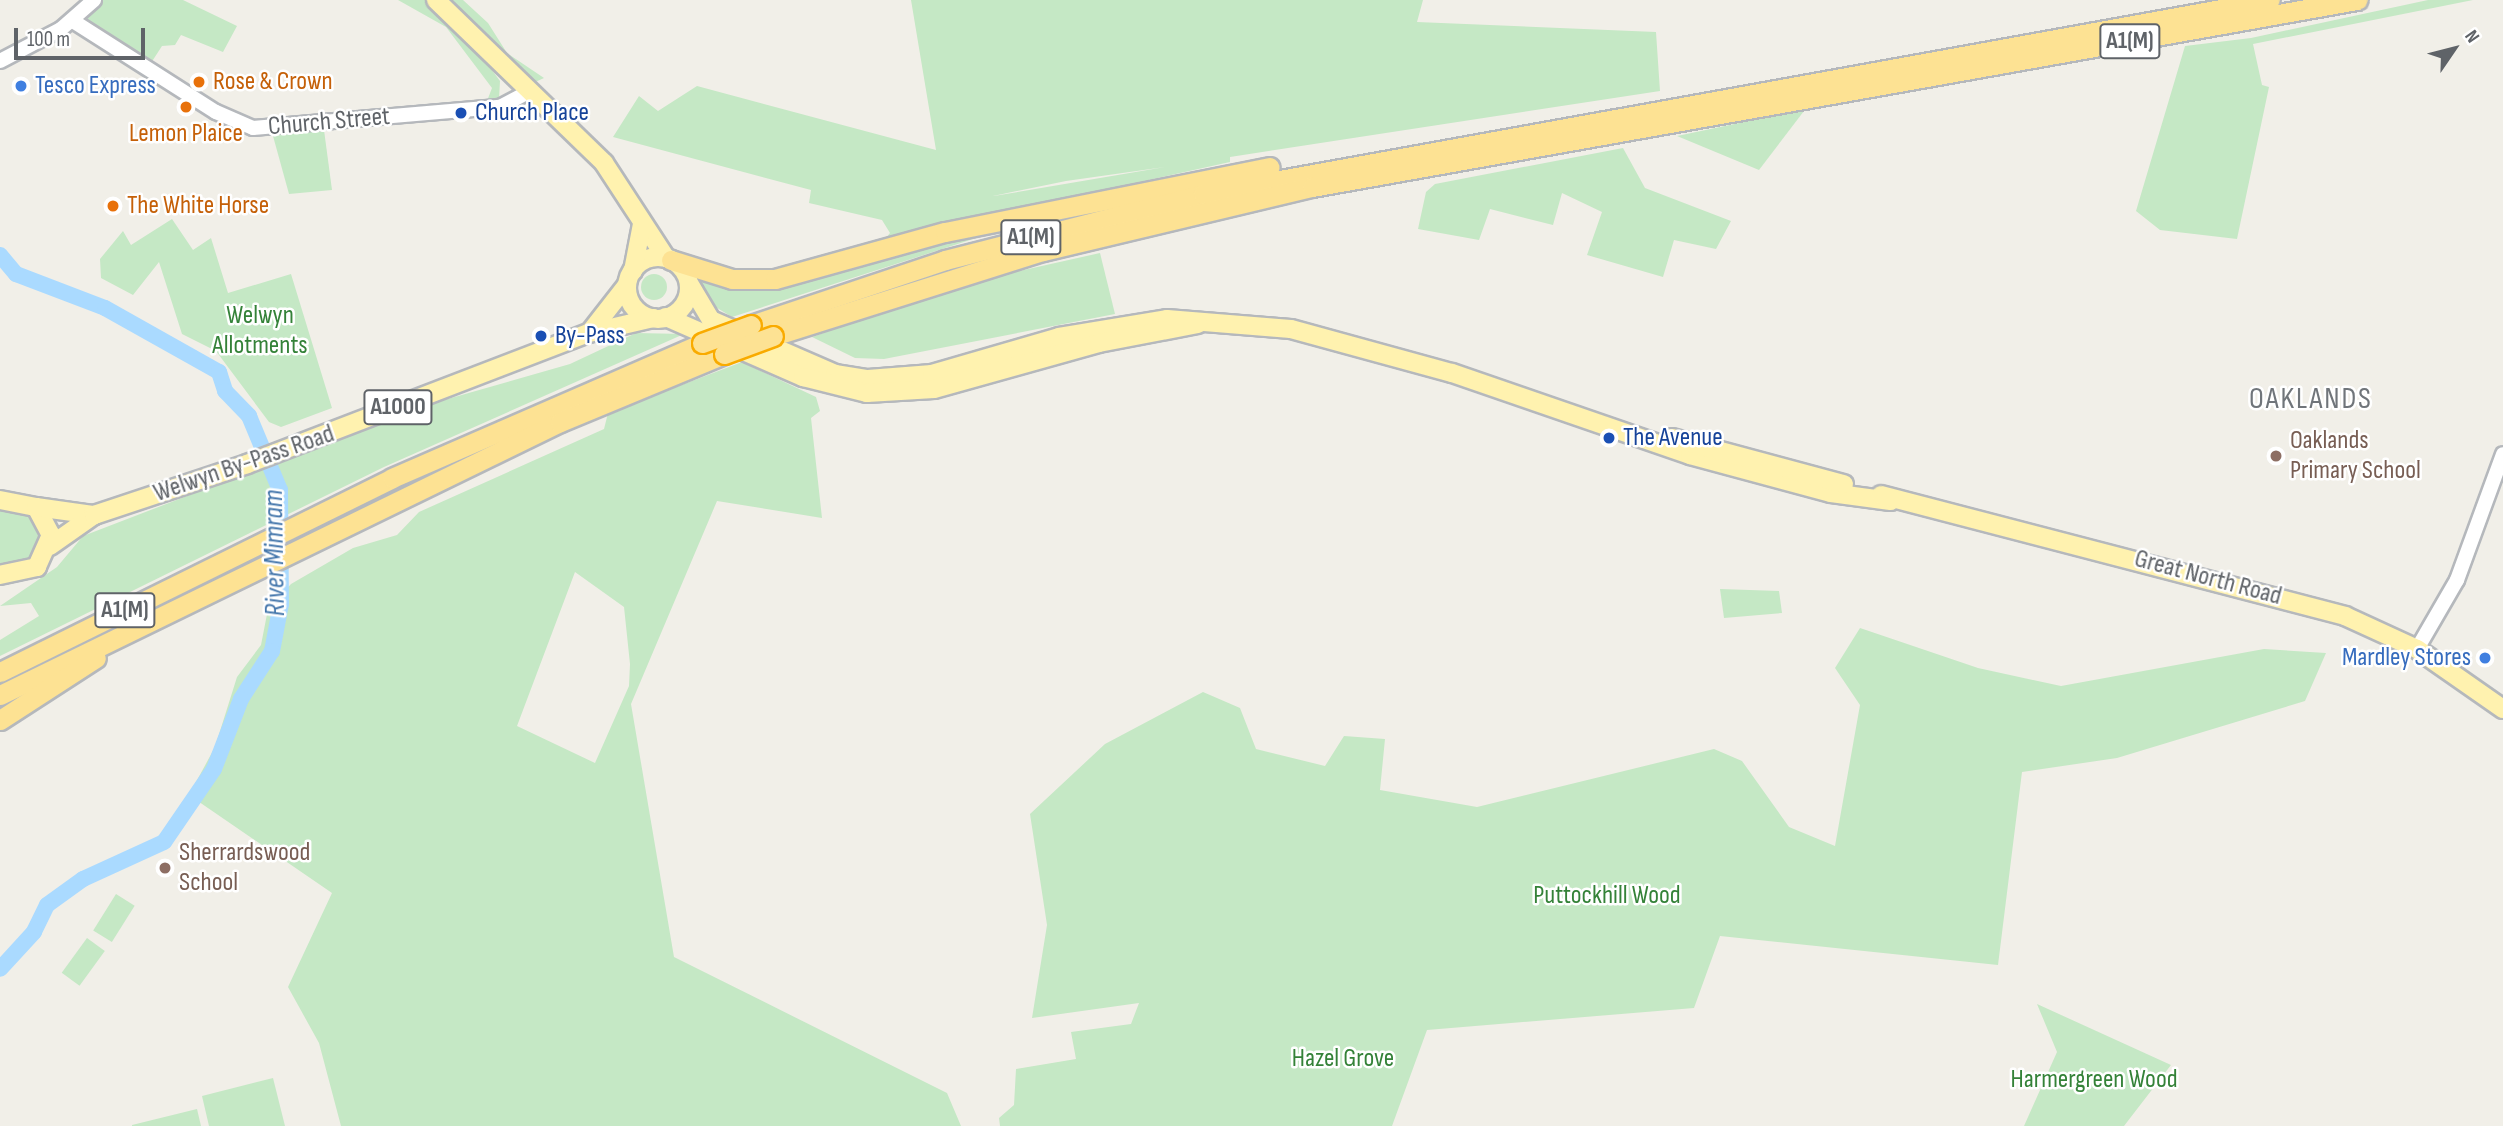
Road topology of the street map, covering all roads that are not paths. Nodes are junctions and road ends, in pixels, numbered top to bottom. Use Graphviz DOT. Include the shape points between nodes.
graph roads {
  1 [pos="94,0"];
  2 [pos="436,0"];
  3 [pos="2270,0"];
  4 [pos="2357,0"];
  5 [pos="73,21"];
  6 [pos="0,61"];
  7 [pos="1905,72"];
  8 [pos="526,93"];
  9 [pos="1788,93"];
  10 [pos="1441,148"];
  11 [pos="642,224"];
  12 [pos="668,259"];
  13 [pos="630,278"];
  14 [pos="689,283"];
  15 [pos="660,318"];
  16 [pos="1198,324"];
  17 [pos="589,333"];
  18 [pos="2503,454"];
  19 [pos="0,500"];
  20 [pos="36,507"];
  21 [pos="94,515"];
  22 [pos="50,546"];
  23 [pos="5,579"];
  24 [pos="142,624"];
  25 [pos="2417,649"];
  26 [pos="0,672"];
  27 [pos="0,695"];
  28 [pos="2503,709"];
  29 [pos="0,720"];
  1 -- 5 [label="street"];
  2 -- 8 [label="main road"];
  3 -- 7 [label="highway, A1(M)"];
  4 -- 7 [label="highway, A1(M)"];
  5 -- 6 [label="street"];
  5 -- 8 [label="street, Church Street" via="216,113 253,128 500,107"];
  7 -- 9 [label="highway, A1(M)"];
  8 -- 11 [label="main road" via="604,163"];
  9 -- 10 [label="highway, A1(M)"];
  9 -- 24 [label="highway, A1(M), bridge" via="1192,214 957,276 724,354 559,422"];
  10 -- 12 [label="highway" via="1371,150 1197,180 944,232 775,279 732,279"];
  10 -- 26 [label="highway, A1(M), bridge" via="1125,212 945,260 751,325 317,515"];
  11 -- 12 [label="main road"];
  11 -- 13 [label="main road"];
  12 -- 13 [label="main road" via="644,261"];
  12 -- 14 [label="main road"];
  13 -- 15 [label="main road" via="632,305"];
  13 -- 17 [label="main road"];
  14 -- 15 [label="main road" via="686,301"];
  14 -- 16 [label="main road" via="711,320 826,370 868,379 932,374 1096,329 1167,319"];
  15 -- 16 [label="main road" via="803,377 867,393 934,389 1099,342"];
  15 -- 17 [label="main road, Welwyn By-Pass Road / A1000"];
  16 -- 25 [label="main road, Great North Road" via="1291,329 1343,340 1598,420 1891,501 2270,593 2345,616"];
  17 -- 21 [label="main road, Welwyn By-Pass Road / A1000" via="284,451"];
  18 -- 25 [label="street" via="2457,580"];
  19 -- 20 [label="main road, Welwyn By-Pass Road"];
  20 -- 21 [label="main road, Welwyn By-Pass Road / A1000"];
  20 -- 22 [label="main road" via="48,524"];
  21 -- 22 [label="main road, Welwyn By-Pass Road / A1000"];
  22 -- 23 [label="main road, Welwyn By-Pass Road" via="37,567"];
  24 -- 27 [label="highway, A1(M)"];
  24 -- 29 [label="highway"];
  25 -- 28 [label="main road, Great North Road"];
}
